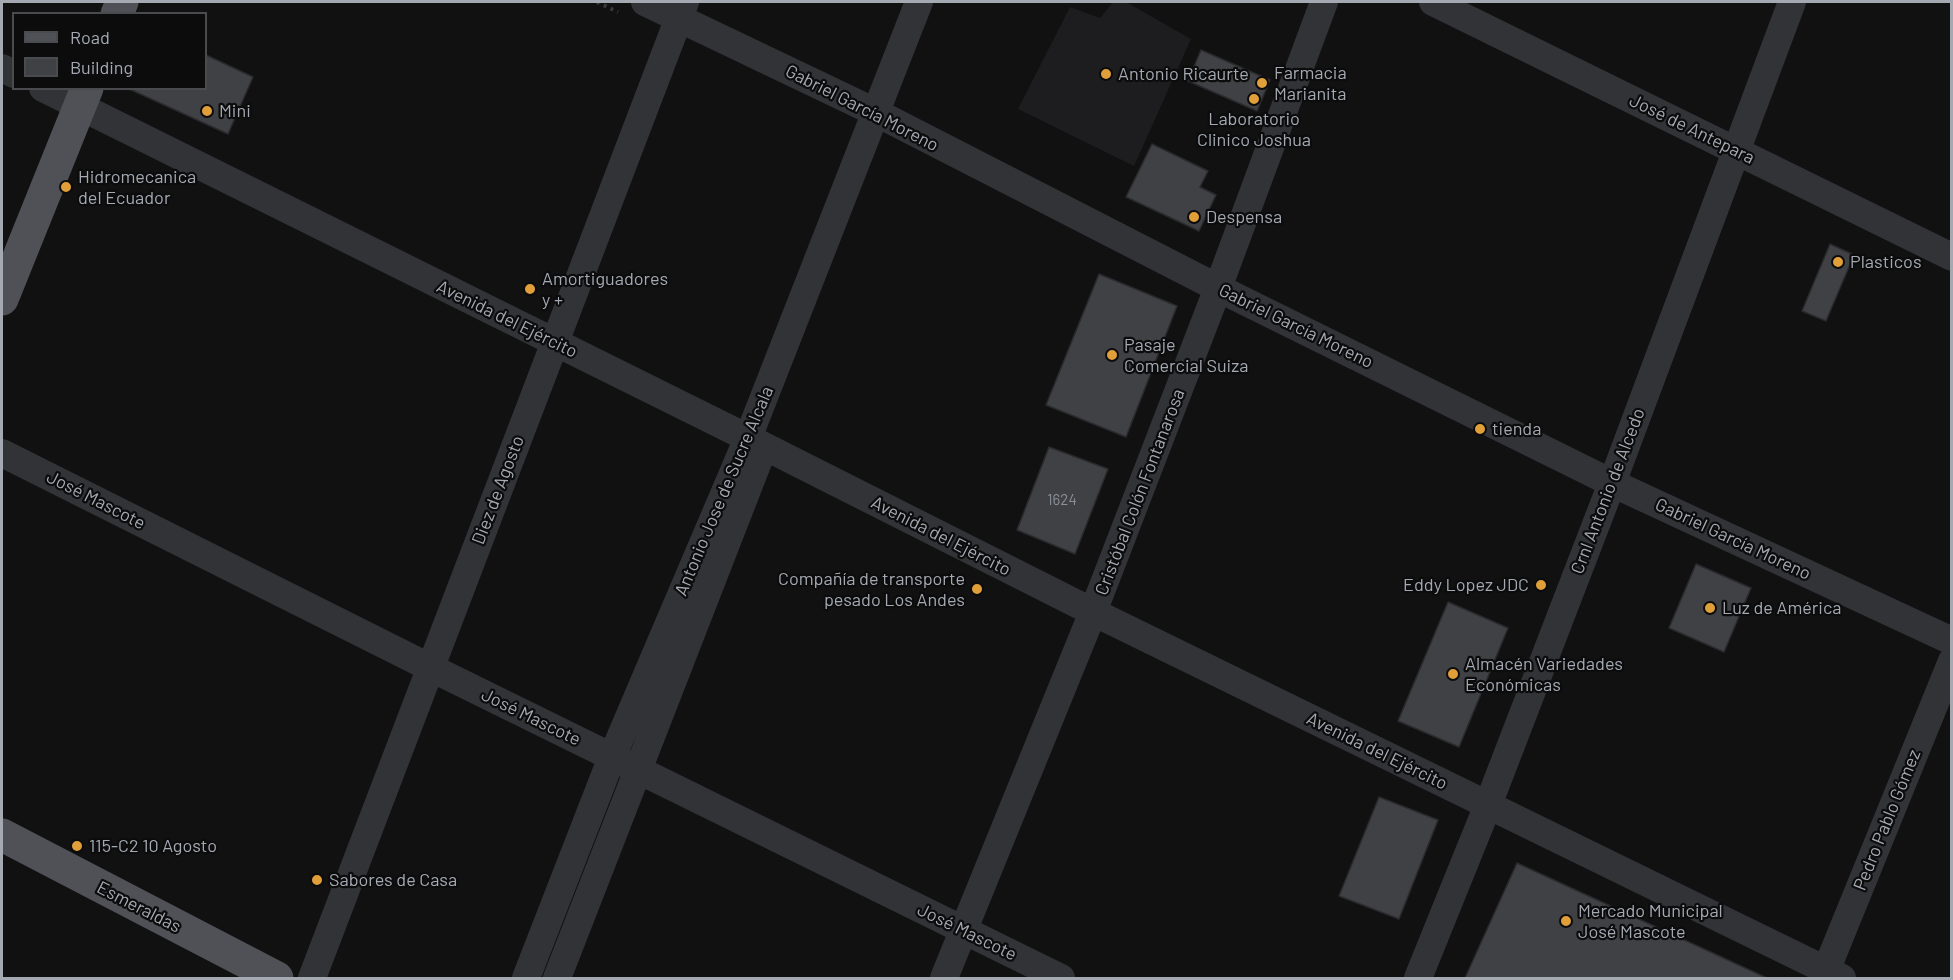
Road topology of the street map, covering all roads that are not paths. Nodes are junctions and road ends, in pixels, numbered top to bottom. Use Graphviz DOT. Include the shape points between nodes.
graph roads {
  1 [pos="645,2"];
  2 [pos="919,2"];
  3 [pos="938,2"];
  4 [pos="1324,2"];
  5 [pos="1433,2"];
  6 [pos="1792,2"];
  7 [pos="681,10"];
  8 [pos="51,90"];
  9 [pos="84,98"];
  10 [pos="883,117"];
  11 [pos="1736,150"];
  12 [pos="1952,257"];
  13 [pos="1218,288"];
  14 [pos="2,299"];
  15 [pos="554,343"];
  16 [pos="756,442"];
  17 [pos="2,453"];
  18 [pos="1612,483"];
  19 [pos="1093,612"];
  20 [pos="1952,641"];
  21 [pos="1952,661"];
  22 [pos="430,668"];
  23 [pos="612,757"];
  24 [pos="638,769"];
  25 [pos="1488,806"];
  26 [pos="2,835"];
  27 [pos="963,930"];
  28 [pos="1830,976"];
  29 [pos="277,978"];
  30 [pos="312,978"];
  31 [pos="526,978"];
  32 [pos="556,978"];
  33 [pos="944,978"];
  34 [pos="1061,978"];
  35 [pos="1418,978"];
  1 -- 7 [label="street, Gabriel García Moreno"];
  2 -- 10 [label="street, Antonio Jose de Sucre Alcala"];
  3 -- 10 [label="street, Antonio Jose de Sucre Alcala"];
  4 -- 13 [label="street, Cristóbal Colón Fontanarosa"];
  5 -- 11 [label="street, José de Antepara"];
  6 -- 11 [label="street, Crnl Antonio de Alcedo"];
  7 -- 10 [label="street, Gabriel García Moreno"];
  7 -- 15 [label="street, Diez de Agosto"];
  8 -- 9 [label="street, Avenida del Ejército"];
  9 -- 14 [label="main road"];
  9 -- 15 [label="street, Avenida del Ejército"];
  10 -- 13 [label="street, Gabriel García Moreno"];
  10 -- 16 [label="street, Antonio Jose de Sucre Alcala"];
  11 -- 12 [label="street, José de Antepara"];
  11 -- 18 [label="street, Crnl Antonio de Alcedo"];
  13 -- 18 [label="street, Gabriel García Moreno"];
  13 -- 19 [label="street, Cristóbal Colón Fontanarosa"];
  15 -- 16 [label="street, Avenida del Ejército"];
  15 -- 22 [label="street, Diez de Agosto"];
  16 -- 19 [label="street, Avenida del Ejército"];
  16 -- 23 [label="street, Antonio Jose de Sucre Alcala"];
  16 -- 24 [label="street, Antonio Jose de Sucre Alcala"];
  17 -- 22 [label="street, José Mascote"];
  18 -- 20 [label="street, Gabriel García Moreno"];
  18 -- 25 [label="street, Crnl Antonio de Alcedo"];
  19 -- 25 [label="street, Avenida del Ejército"];
  19 -- 27 [label="street, Cristóbal Colón Fontanarosa"];
  21 -- 28 [label="street, Pedro Pablo Gómez"];
  22 -- 23 [label="street, José Mascote"];
  22 -- 30 [label="street, Diez de Agosto"];
  23 -- 24 [label="street, José Mascote"];
  23 -- 31 [label="street, Antonio Jose de Sucre Alcala"];
  24 -- 27 [label="street, José Mascote"];
  24 -- 32 [label="street, Antonio Jose de Sucre Alcala"];
  25 -- 28 [label="street, Avenida del Ejército"];
  25 -- 35 [label="street, Crnl Antonio de Alcedo"];
  26 -- 29 [label="main road, Esmeraldas"];
  27 -- 33 [label="street, Cristóbal Colón Fontanarosa"];
  27 -- 34 [label="street, José Mascote"];
}
